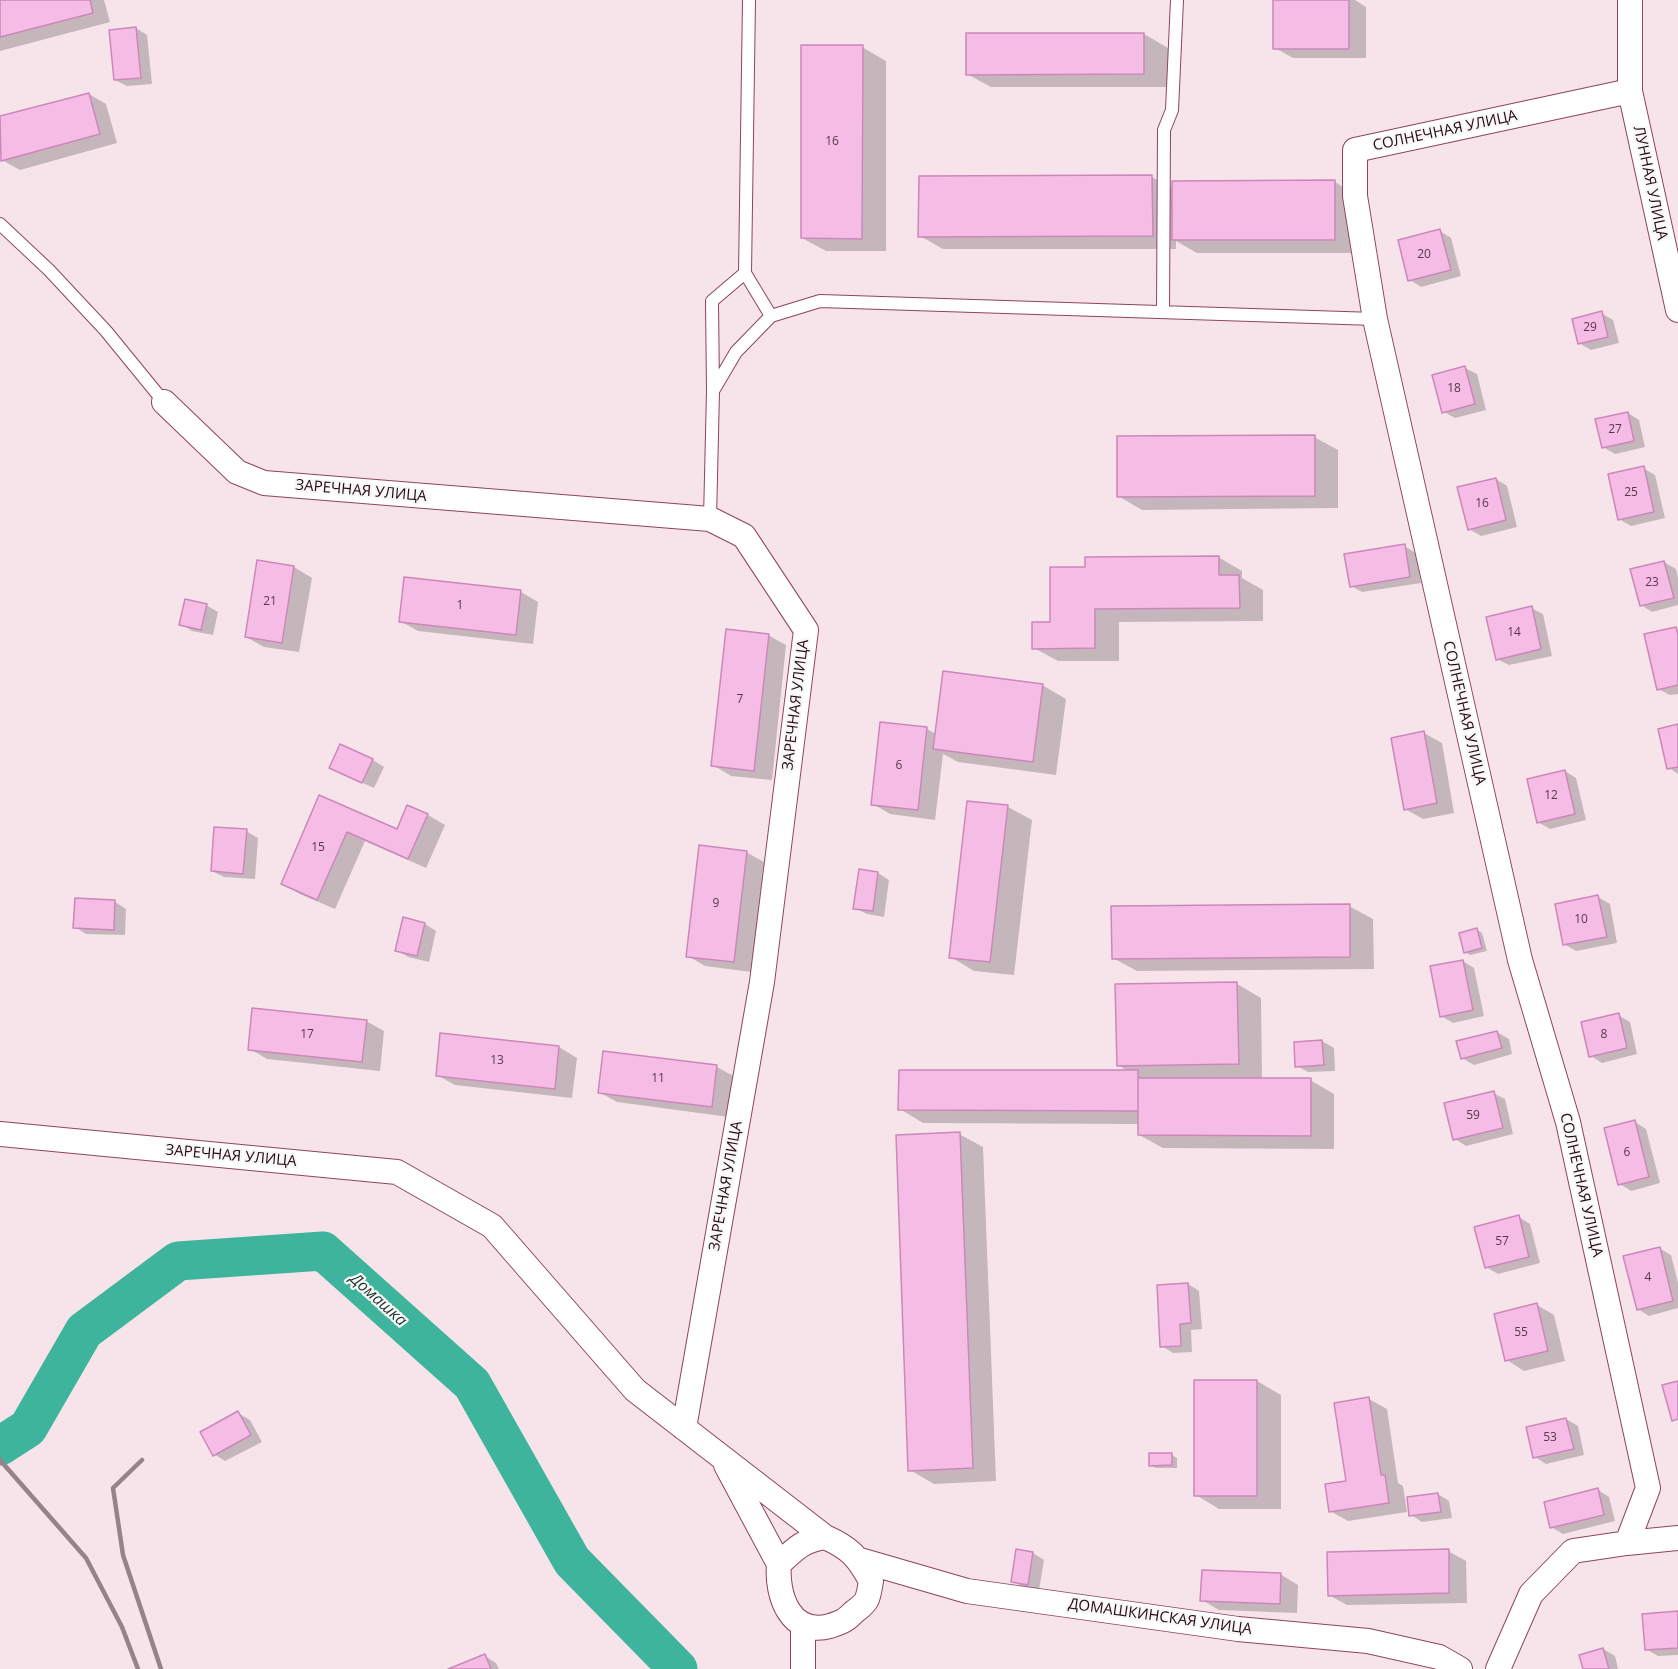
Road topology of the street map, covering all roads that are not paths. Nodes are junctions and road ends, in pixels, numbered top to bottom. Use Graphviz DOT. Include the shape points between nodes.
graph roads {
  1 [pos="749,0"];
  2 [pos="1176,0"];
  3 [pos="1630,0"];
  4 [pos="1630,91"];
  5 [pos="0,224"];
  6 [pos="745,273"];
  7 [pos="1678,310"];
  8 [pos="1163,312"];
  9 [pos="771,316"];
  10 [pos="1375,319"];
  11 [pos="713,391"];
  12 [pos="164,402"];
  13 [pos="710,519"];
  14 [pos="0,1134"];
  15 [pos="684,1428"];
  16 [pos="722,1457"];
  17 [pos="825,1538"];
  18 [pos="1678,1538"];
  19 [pos="1627,1543"];
  20 [pos="860,1560"];
  21 [pos="779,1564"];
  22 [pos="803,1624"];
  23 [pos="803,1669"];
  24 [pos="1460,1669"];
  25 [pos="1498,1669"];
  1 -- 6 [label="lane"];
  2 -- 8 [label="lane" via="1172,110 1164,130"];
  3 -- 4 [label="street, ЛУННАЯ УЛИЦА"];
  4 -- 7 [label="street, ЛУННАЯ УЛИЦА"];
  4 -- 10 [label="street, СОЛНЕЧНАЯ УЛИЦА" via="1355,150 1356,196"];
  5 -- 12 [label="lane" via="98,322"];
  6 -- 9 [label="lane"];
  6 -- 11 [label="lane" via="712,301"];
  8 -- 9 [label="lane" via="820,301"];
  8 -- 10 [label="lane"];
  9 -- 11 [label="lane" via="736,352"];
  10 -- 19 [label="street, СОЛНЕЧНАЯ УЛИЦА" via="1520,960 1568,1122 1648,1488"];
  11 -- 13 [label="lane"];
  12 -- 13 [label="street, ЗАРЕЧНАЯ УЛИЦА" via="237,472 264,483"];
  13 -- 15 [label="street, ЗАРЕЧНАЯ УЛИЦА" via="744,536 806,630 762,982"];
  14 -- 15 [label="street, ЗАРЕЧНАЯ УЛИЦА" via="397,1172 492,1226 635,1390"];
  15 -- 16 [label="street, ЗАРЕЧНАЯ УЛИЦА"];
  16 -- 17 [label="street, ЗАРЕЧНАЯ УЛИЦА"];
  16 -- 21 [label="street"];
  17 -- 20 [label="street" via="841,1544"];
  17 -- 21 [label="street" via="797,1547"];
  18 -- 19 [label="street"];
  19 -- 25 [label="street" via="1573,1551 1530,1594"];
  20 -- 22 [label="street" via="871,1581 867,1600 845,1622 819,1629"];
  20 -- 24 [label="street, ДОМАШКИНСКАЯ УЛИЦА" via="967,1591 1238,1629 1368,1641 1439,1657"];
  21 -- 22 [label="street" via="780,1591 794,1619"];
  22 -- 23 [label="street"];
}
